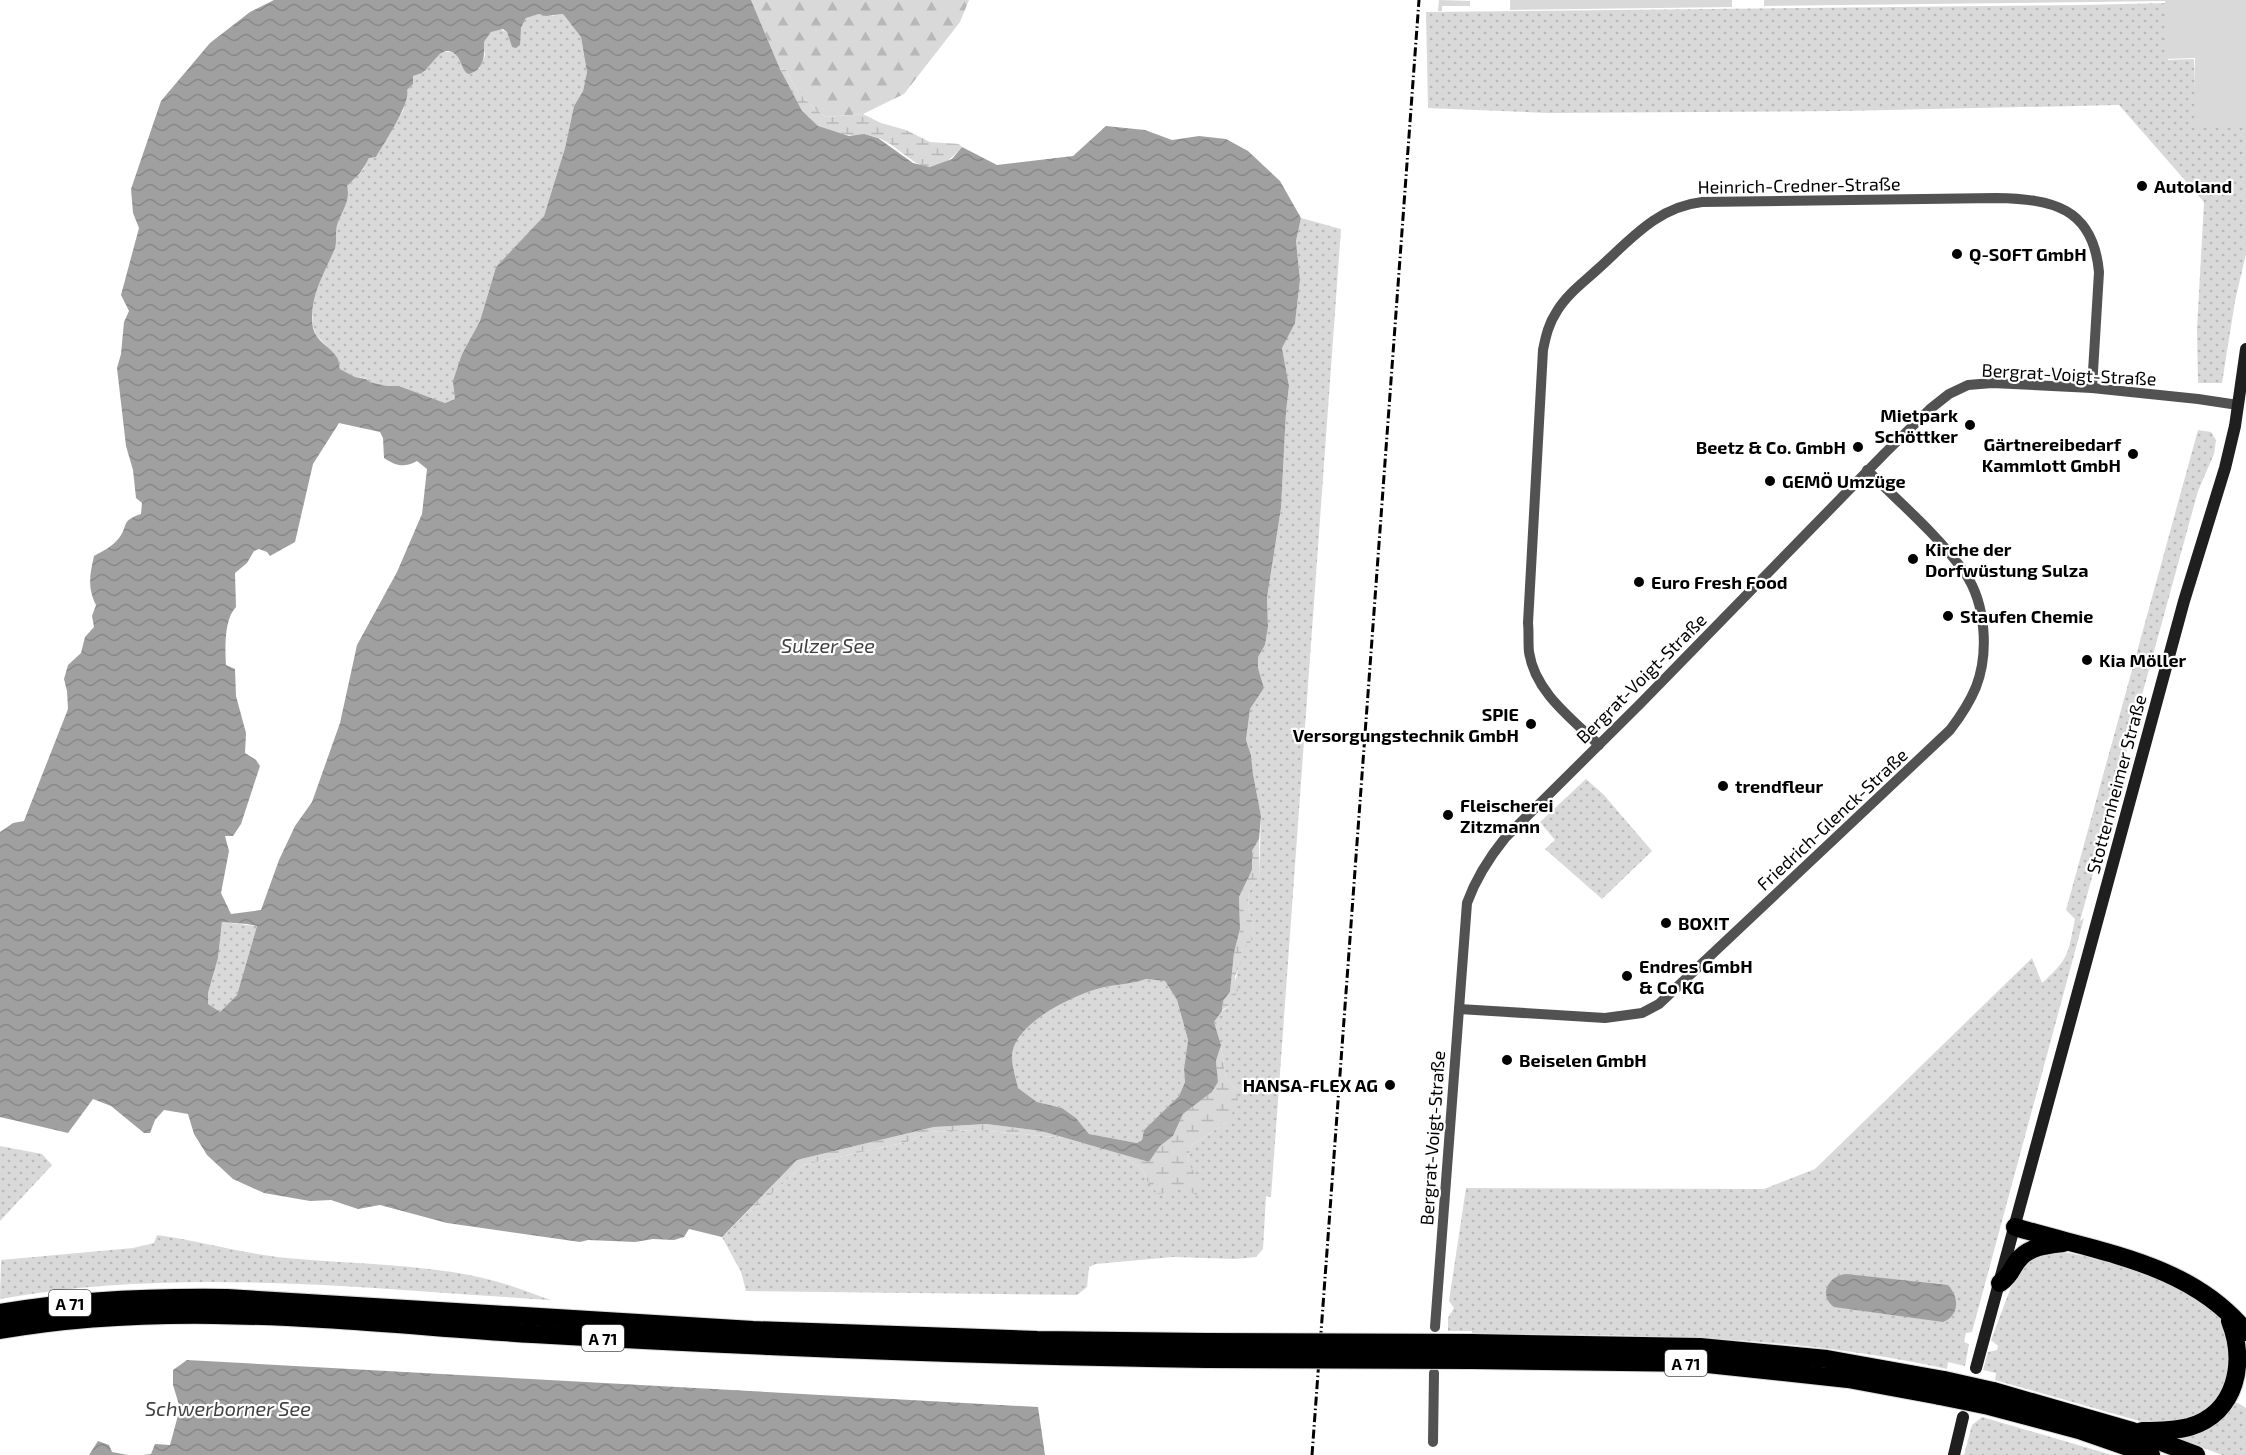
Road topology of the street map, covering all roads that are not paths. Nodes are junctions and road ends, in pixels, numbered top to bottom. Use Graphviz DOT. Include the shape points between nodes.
graph roads {
  1 [pos="2246,349"];
  2 [pos="2092,388"];
  3 [pos="2238,405"];
  4 [pos="1867,471"];
  5 [pos="1599,745"];
  6 [pos="1459,1009"];
  7 [pos="2015,1227"];
  8 [pos="2065,1242"];
  9 [pos="2000,1283"];
  10 [pos="2223,1309"];
  11 [pos="0,1313"];
  12 [pos="1435,1328"];
  13 [pos="0,1330"];
  14 [pos="2246,1332"];
  15 [pos="1207,1351"];
  16 [pos="1976,1368"];
  17 [pos="1434,1373"];
  18 [pos="1991,1398"];
  19 [pos="1963,1418"];
  20 [pos="2132,1431"];
  21 [pos="1433,1442"];
  22 [pos="1953,1455"];
  23 [pos="2151,1455"];
  24 [pos="2196,1455"];
  1 -- 3 [label="main road, Stotternheimer Straße"];
  2 -- 3 [label="street, Bergrat-Voigt-Straße"];
  2 -- 4 [label="street, Bergrat-Voigt-Straße" via="1968,385 1930,409"];
  2 -- 5 [label="street, Heinrich-Credner-Straße" via="2098,258 2087,230 2064,209 2049,203 2004,198 1702,202 1676,208 1641,229 1570,294 1547,331 1543,350 1529,652 1550,698"];
  3 -- 7 [label="main road, Stotternheimer Straße" via="2225,468 2184,601"];
  4 -- 5 [label="street, Bergrat-Voigt-Straße"];
  4 -- 6 [label="street, Friedrich-Glenck-Straße" via="1945,549 1974,592 1984,637 1982,664 1965,710 1943,736 1659,1004 1642,1013 1605,1018"];
  5 -- 6 [label="street, Bergrat-Voigt-Straße" via="1505,838 1476,879 1467,903"];
  6 -- 12 [label="street, Bergrat-Voigt-Straße"];
  7 -- 8 [label="highway"];
  7 -- 9 [label="main road, Stotternheimer Straße"];
  8 -- 9 [label="highway" via="2028,1252"];
  8 -- 10 [label="highway" via="2156,1267 2193,1285"];
  9 -- 16 [label="main road, Stotternheimer Straße"];
  10 -- 14 [label="highway"];
  10 -- 20 [label="highway" via="2242,1356 2231,1395 2217,1411 2190,1426"];
  11 -- 15 [label="highway, A 71" via="140,1298 227,1298 753,1330 1037,1340"];
  13 -- 15 [label="highway, A 71" via="110,1316 224,1314 753,1347 1026,1356"];
  15 -- 18 [label="highway, A 71, bridge" via="1472,1352 1700,1347 1827,1359"];
  17 -- 21 [label="street"];
  18 -- 20 [label="highway, A 71"];
  18 -- 23 [label="highway, A 71"];
  19 -- 22 [label="main road"];
  20 -- 24 [label="highway, A 71"];
}
